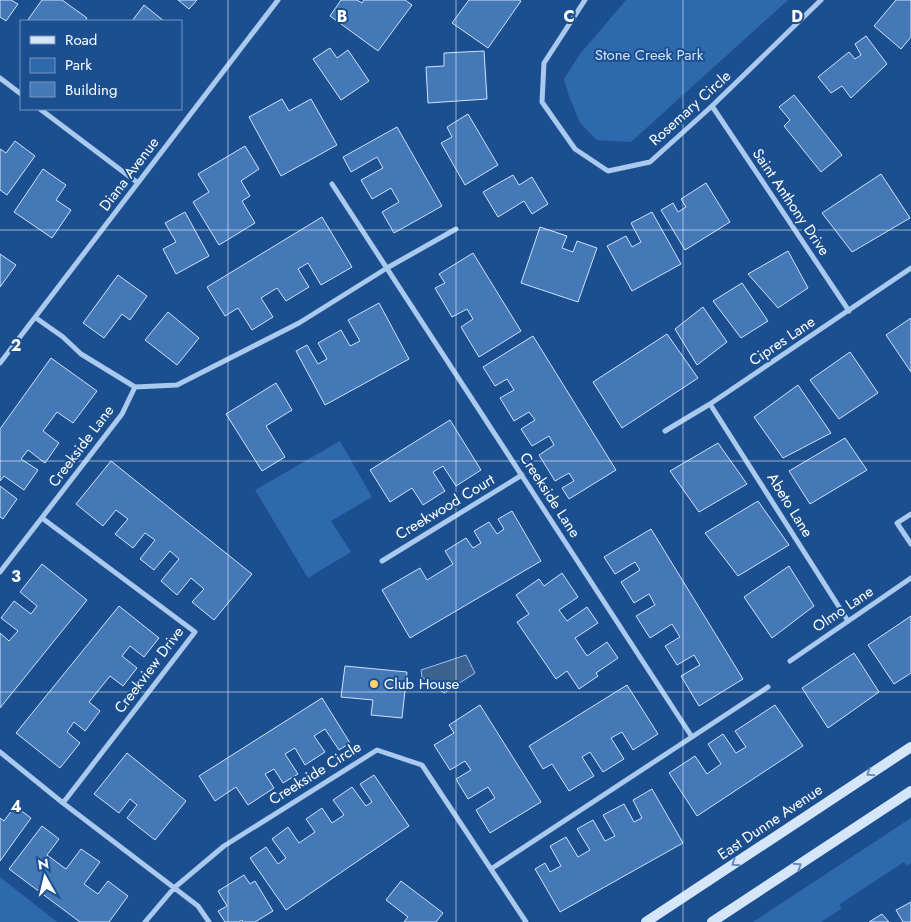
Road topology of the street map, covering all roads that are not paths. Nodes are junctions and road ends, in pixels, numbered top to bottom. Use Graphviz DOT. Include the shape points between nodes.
graph roads {
  1 [pos="278,0"];
  2 [pos="585,0"];
  3 [pos="821,0"];
  4 [pos="0,78"];
  5 [pos="20,93"];
  6 [pos="712,106"];
  7 [pos="41,110"];
  8 [pos="138,183"];
  9 [pos="332,184"];
  10 [pos="456,229"];
  11 [pos="387,268"];
  12 [pos="911,268"];
  13 [pos="849,311"];
  14 [pos="36,318"];
  15 [pos="0,363"];
  16 [pos="135,387"];
  17 [pos="710,404"];
  18 [pos="665,431"];
  19 [pos="522,475"];
  20 [pos="911,514"];
  21 [pos="42,518"];
  22 [pos="911,544"];
  23 [pos="382,561"];
  24 [pos="0,572"];
  25 [pos="911,578"];
  26 [pos="848,621"];
  27 [pos="790,661"];
  28 [pos="768,687"];
  29 [pos="692,737"];
  30 [pos="911,746"];
  31 [pos="0,752"];
  32 [pos="911,791"];
  33 [pos="64,803"];
  34 [pos="491,869"];
  35 [pos="174,888"];
  36 [pos="146,922"];
  37 [pos="209,922"];
  38 [pos="526,922"];
  39 [pos="646,922"];
  40 [pos="712,922"];
  1 -- 8 [label="street, Diana Avenue"];
  2 -- 6 [label="street, Rosemary Circle" via="544,63 542,102 575,149 608,171 650,162"];
  3 -- 6 [label="street, Rosemary Circle"];
  4 -- 5 [label="street"];
  6 -- 13 [label="street, Saint Anthony Drive"];
  7 -- 8 [label="street"];
  8 -- 14 [label="street, Diana Avenue"];
  9 -- 11 [label="street, Creekside Lane"];
  10 -- 11 [label="street"];
  11 -- 16 [label="street" via="299,323 177,384"];
  11 -- 19 [label="street, Creekside Lane"];
  12 -- 13 [label="street, Cipres Lane"];
  13 -- 17 [label="street, Cipres Lane"];
  14 -- 15 [label="street, Diana Avenue"];
  14 -- 16 [label="street" via="81,354"];
  16 -- 21 [label="street, Creekside Lane" via="122,414"];
  17 -- 18 [label="street, Cipres Lane"];
  17 -- 26 [label="street, Abeto Lane"];
  19 -- 23 [label="street, Creekwood Court"];
  19 -- 29 [label="street, Creekside Lane"];
  20 -- 22 [label="street" via="897,523"];
  21 -- 24 [label="street"];
  21 -- 33 [label="street, Creekview Drive" via="195,632"];
  25 -- 26 [label="street, Olmo Lane"];
  26 -- 27 [label="street, Olmo Lane"];
  28 -- 29 [label="street"];
  29 -- 34 [label="street"];
  30 -- 39 [label="main road, East Dunne Avenue, one-way"];
  31 -- 33 [label="street"];
  40 -- 32 [label="main road, one-way"];
  33 -- 35 [label="street"];
  34 -- 35 [label="street, Creekside Circle" via="422,765 377,750 224,846"];
  34 -- 38 [label="street, Creekside Circle"];
  35 -- 36 [label="street, Creekside Circle"];
  35 -- 37 [label="street" via="198,906"];
}
